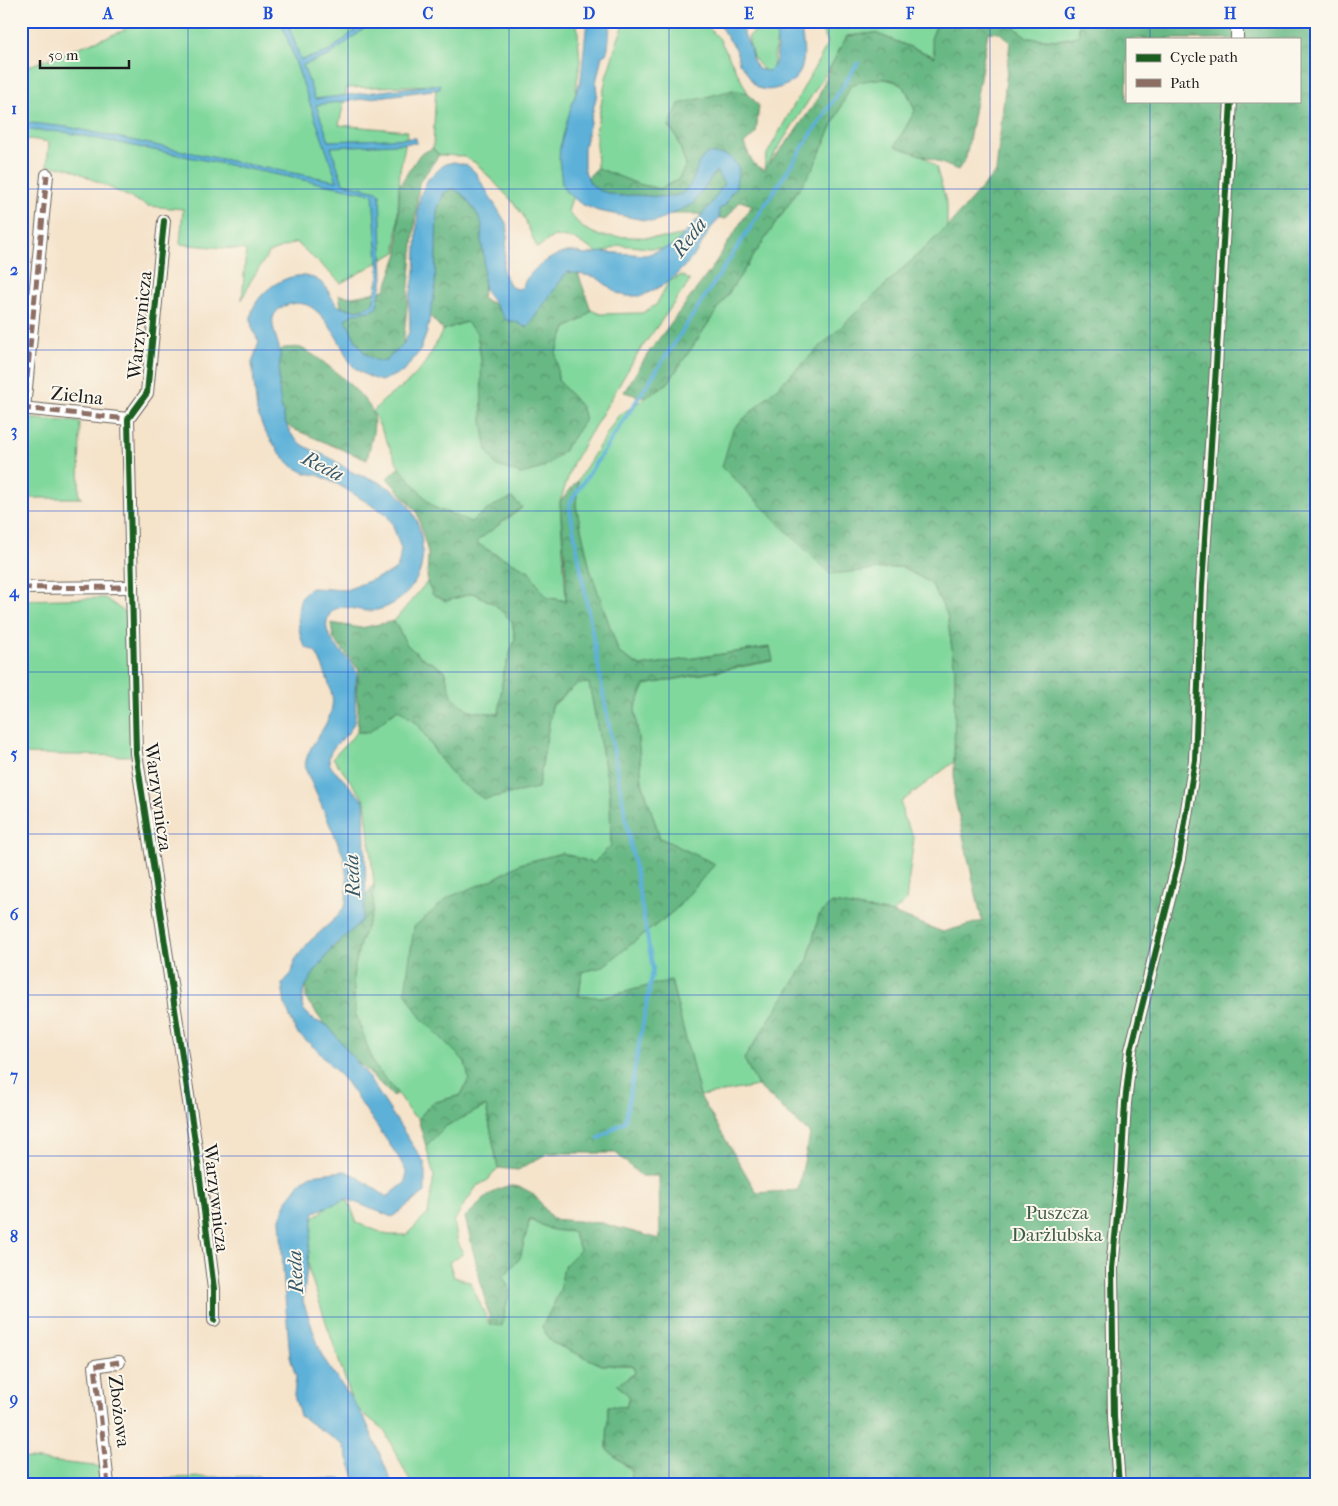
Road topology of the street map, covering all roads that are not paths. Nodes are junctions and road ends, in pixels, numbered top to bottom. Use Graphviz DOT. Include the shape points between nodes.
graph roads {
  1 [pos="1237,21"];
  2 [pos="1237,38"];
  3 [pos="1231,102"];
  4 [pos="47,175"];
  5 [pos="164,221"];
  6 [pos="23,408"];
  7 [pos="128,419"];
  8 [pos="21,588"];
  9 [pos="132,588"];
  10 [pos="214,1320"];
  11 [pos="119,1362"];
  12 [pos="108,1485"];
  13 [pos="1119,1485"];
  1 -- 2 [label="street"];
  3 -- 13 [label="street" via="1202,586 1195,760 1179,859 1131,1050 1124,1103 1112,1269 1114,1418"];
  4 -- 6 [label="street"];
  5 -- 7 [label="street, Warzywnicza" via="147,393"];
  6 -- 7 [label="street, Zielna"];
  7 -- 9 [label="street, Warzywnicza"];
  8 -- 9 [label="street"];
  9 -- 10 [label="street, Warzywnicza" via="136,753 196,1148 214,1289"];
  11 -- 12 [label="street, Zbożowa" via="95,1366"];
}
